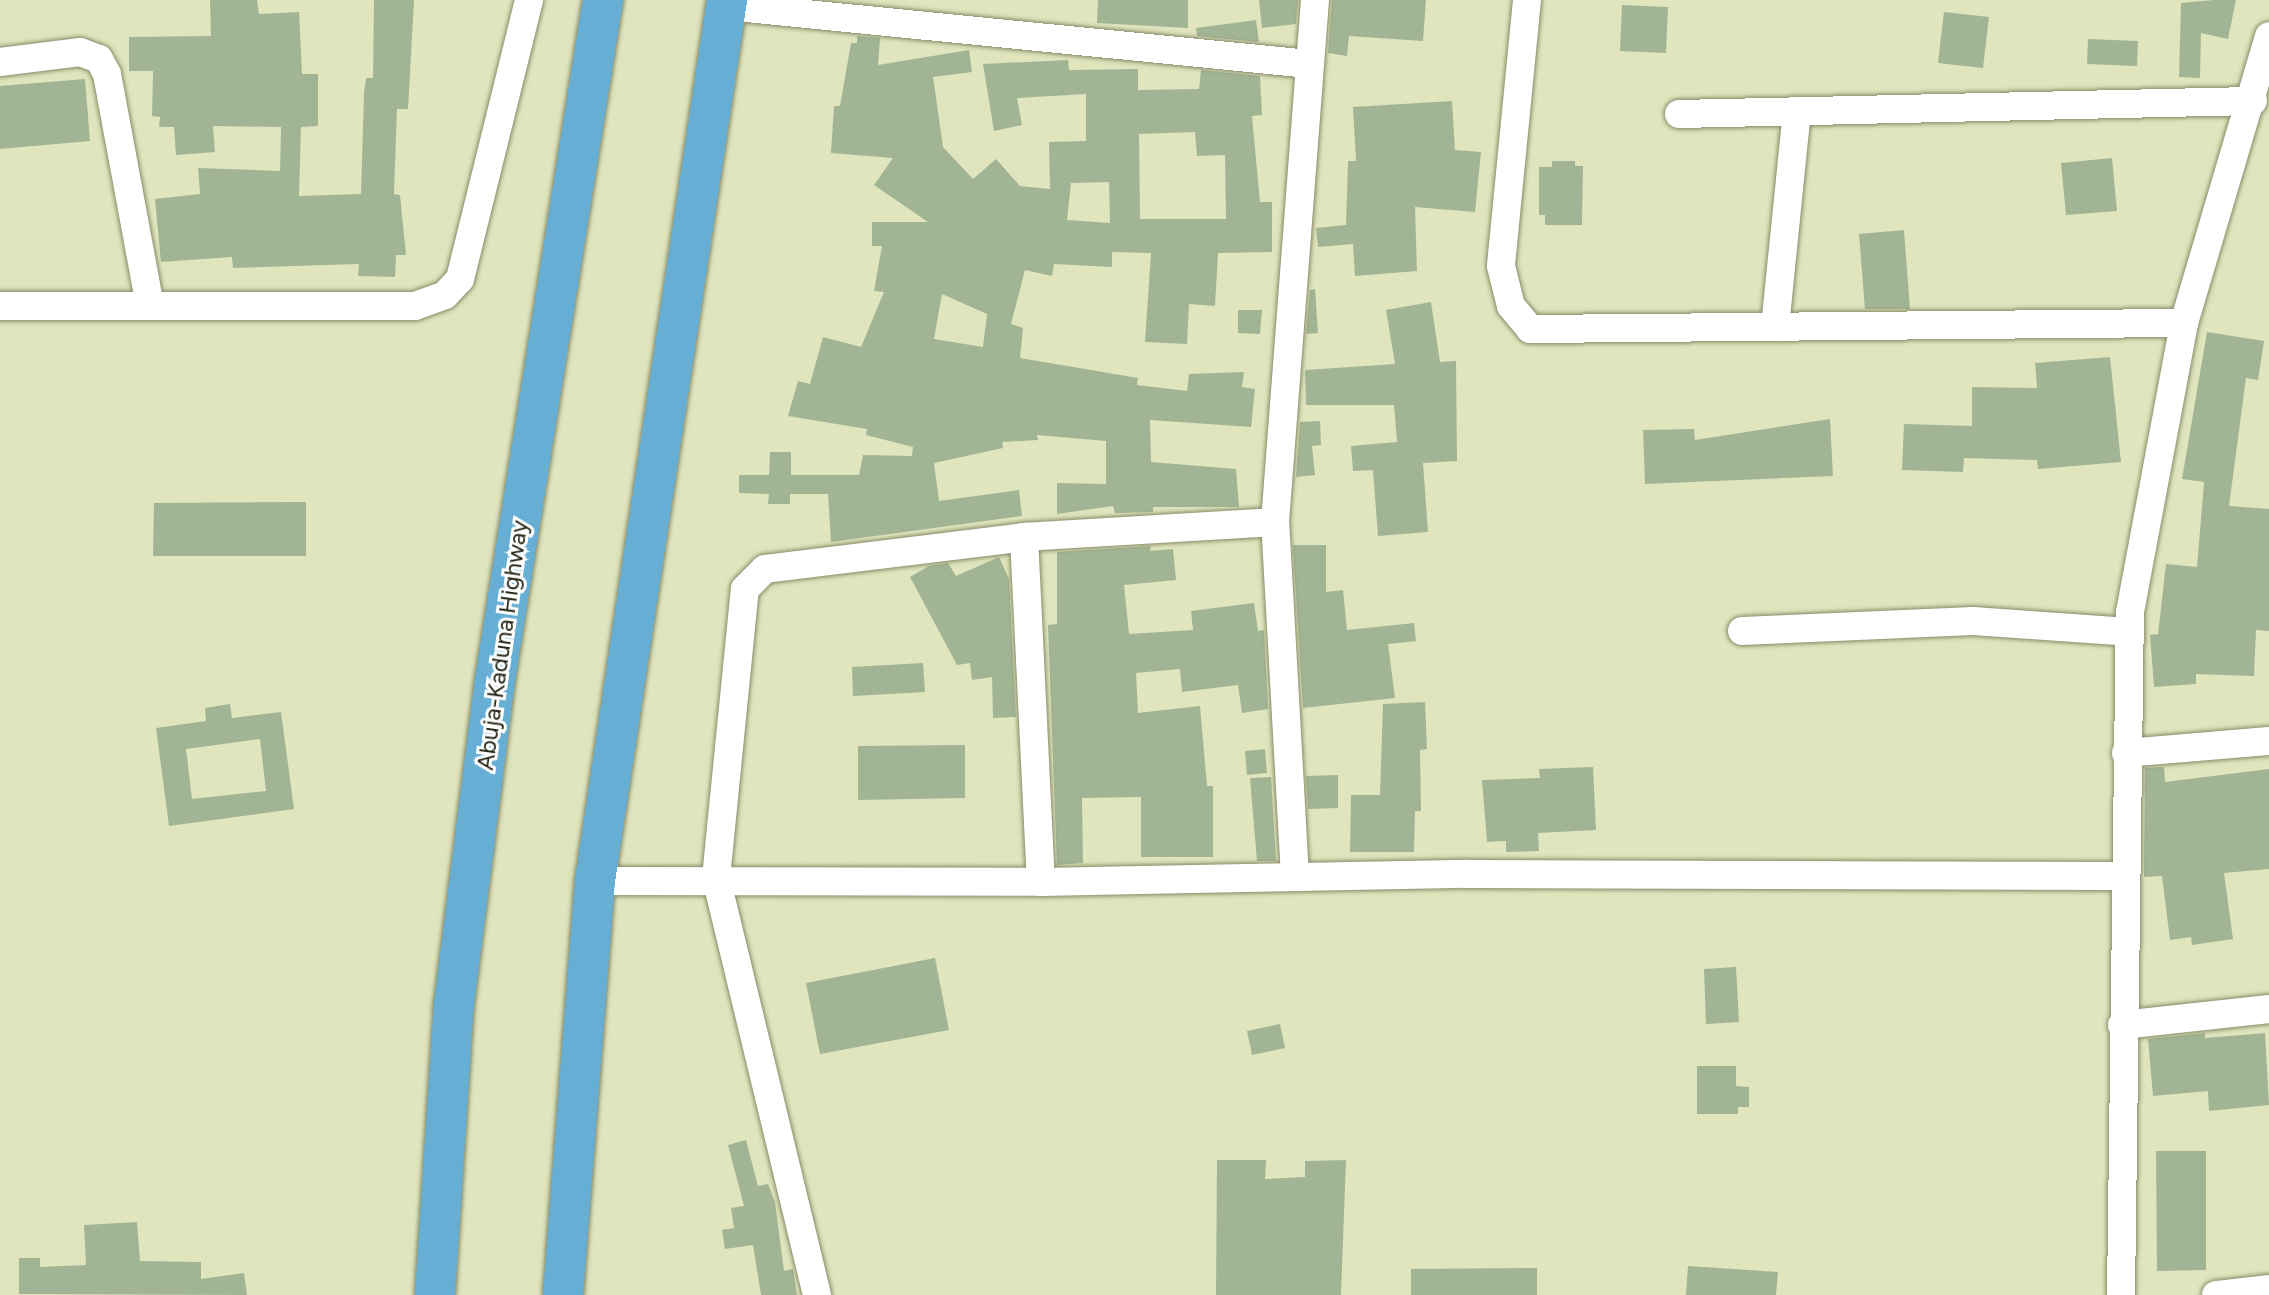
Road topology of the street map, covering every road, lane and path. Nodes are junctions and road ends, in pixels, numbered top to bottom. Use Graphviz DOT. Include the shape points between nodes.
graph roads {
  1 [pos="529,0"];
  2 [pos="603,0"];
  3 [pos="1315,0"];
  4 [pos="1527,0"];
  5 [pos="727,3"];
  6 [pos="2269,36"];
  7 [pos="0,62"];
  8 [pos="1309,64"];
  9 [pos="2261,86"];
  10 [pos="1797,111"];
  11 [pos="1679,114"];
  12 [pos="0,306"];
  13 [pos="150,306"];
  14 [pos="2184,323"];
  15 [pos="1775,327"];
  16 [pos="1275,522"];
  17 [pos="1024,537"];
  18 [pos="1742,631"];
  19 [pos="2129,632"];
  20 [pos="2269,741"];
  21 [pos="2126,753"];
  22 [pos="2123,876"];
  23 [pos="1295,877"];
  24 [pos="716,878"];
  25 [pos="595,881"];
  26 [pos="1041,882"];
  27 [pos="2269,1009"];
  28 [pos="2122,1025"];
  29 [pos="2269,1289"];
  30 [pos="435,1295"];
  31 [pos="563,1295"];
  32 [pos="817,1295"];
  33 [pos="2121,1295"];
  34 [pos="2216,1295"];
  1 -- 13 [label="street" via="460,279 445,295 415,306"];
  2 -- 30 [label="highway, Abuja-Kaduna Highway" via="495,680 454,1004"];
  3 -- 8 [label="street"];
  4 -- 15 [label="street" via="1501,266 1511,306 1530,329"];
  5 -- 8 [label="street"];
  5 -- 25 [label="highway"];
  6 -- 9 [label="street"];
  7 -- 13 [label="street" via="80,52 99,59 107,74"];
  8 -- 16 [label="street"];
  9 -- 10 [label="street"];
  9 -- 14 [label="street"];
  10 -- 11 [label="street"];
  10 -- 15 [label="street"];
  12 -- 13 [label="street"];
  14 -- 15 [label="street"];
  14 -- 19 [label="street"];
  16 -- 17 [label="street"];
  16 -- 23 [label="street"];
  17 -- 24 [label="street" via="765,569 754,576 745,589"];
  17 -- 26 [label="street"];
  18 -- 19 [label="street" via="1973,621"];
  19 -- 21 [label="street"];
  20 -- 21 [label="street"];
  21 -- 22 [label="street"];
  22 -- 23 [label="street"];
  22 -- 28 [label="street"];
  23 -- 26 [label="street"];
  24 -- 25 [label="street"];
  24 -- 26 [label="street"];
  24 -- 32 [label="street"];
  25 -- 31 [label="highway"];
  27 -- 28 [label="street"];
  28 -- 33 [label="street"];
  29 -- 34 [label="street"];
}
